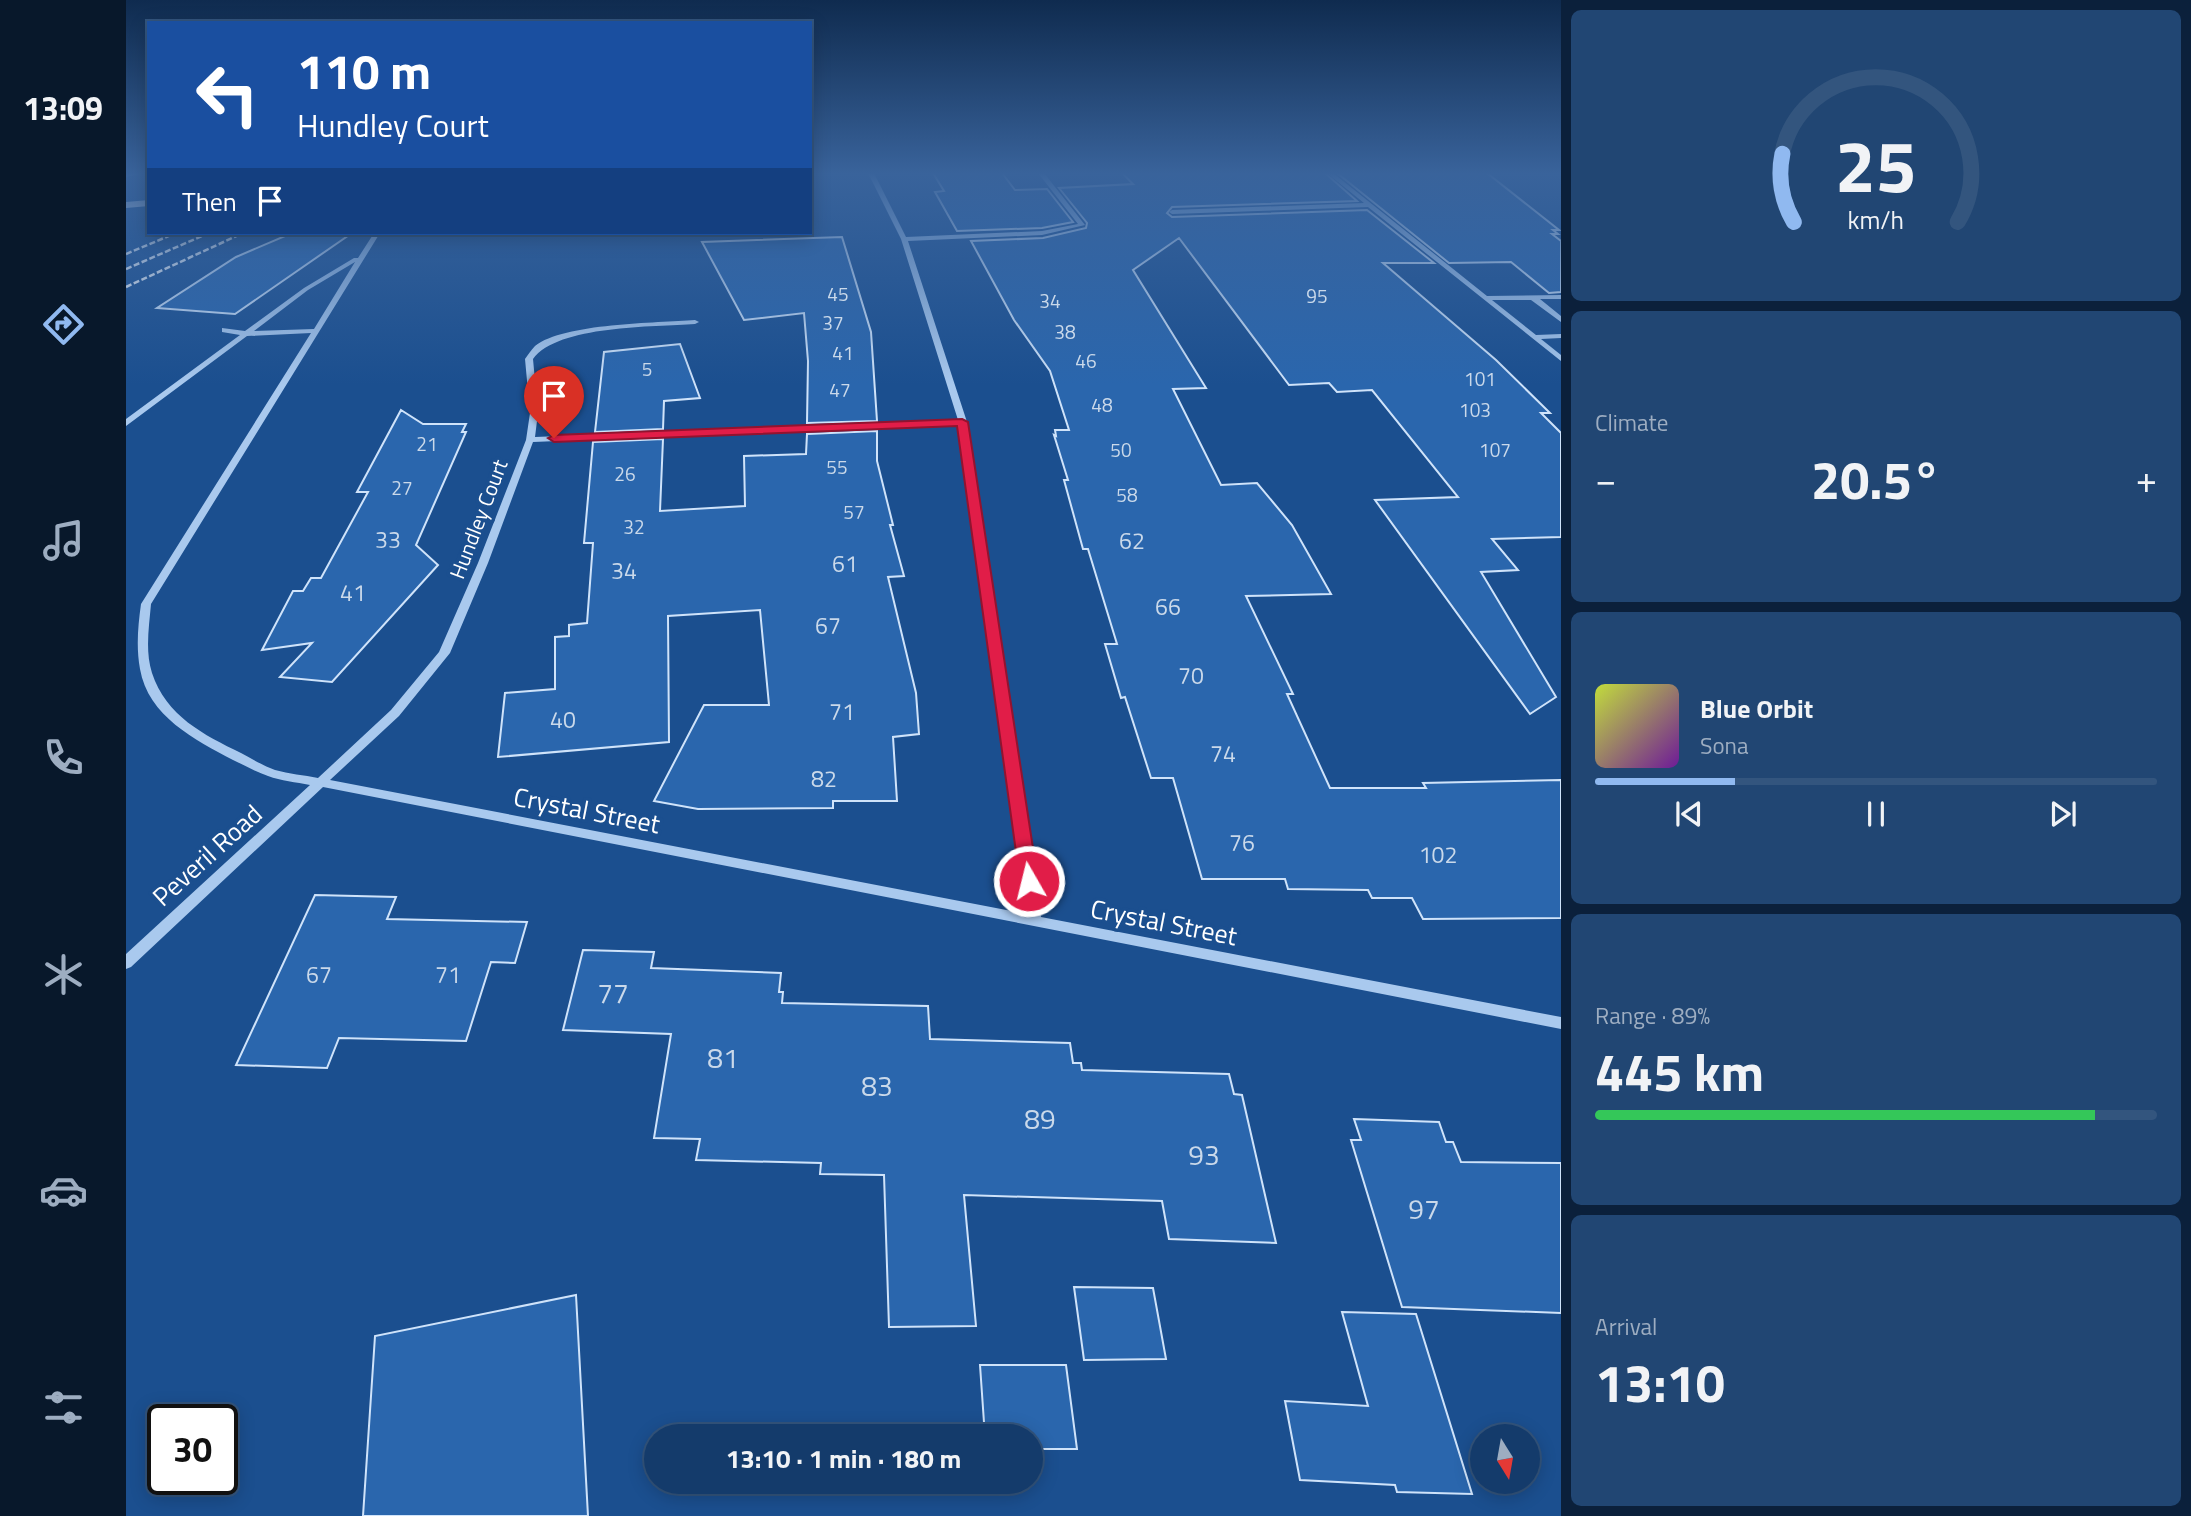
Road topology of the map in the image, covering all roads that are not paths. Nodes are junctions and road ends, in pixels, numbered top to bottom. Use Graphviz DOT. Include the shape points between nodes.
graph roads {
  1 [pos="369,244"];
  2 [pos="906,244"];
  3 [pos="1420,244"];
  4 [pos="359,258"];
  5 [pos="1532,297"];
  6 [pos="1561,297"];
  7 [pos="1488,298"];
  8 [pos="1561,320"];
  9 [pos="695,322"];
  10 [pos="225,330"];
  11 [pos="316,331"];
  12 [pos="248,334"];
  13 [pos="1561,336"];
  14 [pos="1536,337"];
  15 [pos="1561,359"];
  16 [pos="962,422"];
  17 [pos="126,423"];
  18 [pos="530,440"];
  19 [pos="322,783"];
  20 [pos="1035,922"];
  21 [pos="126,963"];
  22 [pos="1561,1023"];
  1 -- 4 [label="street, Crystal Street"];
  2 -- 16 [label="street"];
  3 -- 7 [label="street"];
  4 -- 11 [label="street, Crystal Street"];
  4 -- 12 [label="street" via="306,289"];
  5 -- 6 [label="lane"];
  5 -- 7 [label="lane"];
  5 -- 8 [label="lane"];
  7 -- 14 [label="street"];
  9 -- 18 [label="street" via="598,330 538,347 528,359 534,413"];
  10 -- 12 [label="street"];
  11 -- 12 [label="street"];
  11 -- 19 [label="street, Crystal Street" via="146,604 137,634 137,666 150,696 176,726 271,773"];
  12 -- 17 [label="street"];
  13 -- 14 [label="street"];
  14 -- 15 [label="street"];
  16 -- 18 [label="street, Hundley Court"];
  16 -- 20 [label="street"];
  18 -- 19 [label="street, Hundley Court" via="444,653 395,713"];
  19 -- 20 [label="street, Crystal Street"];
  19 -- 21 [label="street, Peveril Road"];
  20 -- 22 [label="street, Crystal Street"];
}
